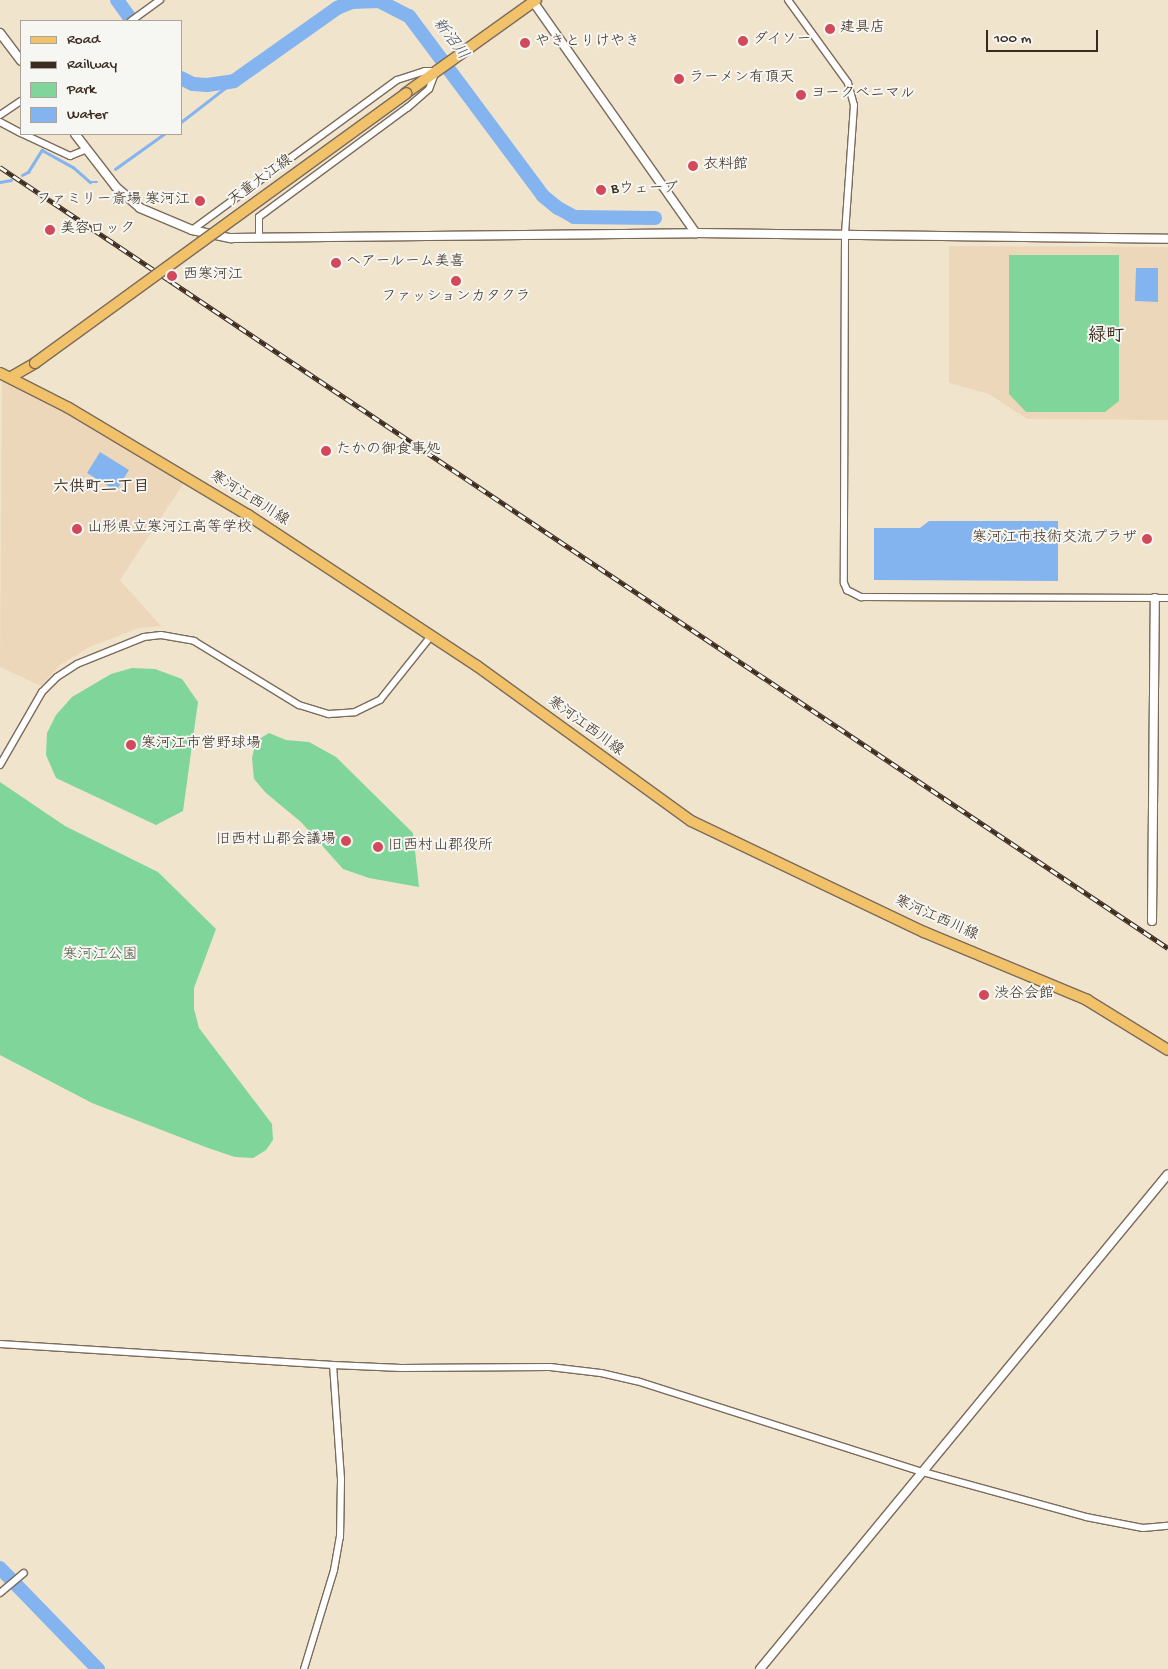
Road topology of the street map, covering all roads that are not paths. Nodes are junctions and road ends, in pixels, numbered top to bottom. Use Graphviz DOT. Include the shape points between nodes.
graph roads {
  1 [pos="160,0"];
  2 [pos="788,0"];
  3 [pos="534,1"];
  4 [pos="134,19"];
  5 [pos="0,32"];
  6 [pos="20,60"];
  7 [pos="439,69"];
  8 [pos="20,102"];
  9 [pos="0,115"];
  10 [pos="0,122"];
  11 [pos="20,132"];
  12 [pos="26,135"];
  13 [pos="77,135"];
  14 [pos="87,149"];
  15 [pos="192,230"];
  16 [pos="696,233"];
  17 [pos="845,235"];
  18 [pos="259,238"];
  19 [pos="1168,239"];
  20 [pos="0,373"];
  21 [pos="11,378"];
  22 [pos="1155,598"];
  23 [pos="1168,598"];
  24 [pos="431,636"];
  25 [pos="0,765"];
  26 [pos="1152,921"];
  27 [pos="1168,1050"];
  28 [pos="1168,1174"];
  29 [pos="0,1344"];
  30 [pos="333,1365"];
  31 [pos="923,1472"];
  32 [pos="1168,1526"];
  33 [pos="24,1573"];
  34 [pos="0,1592"];
  35 [pos="304,1669"];
  36 [pos="760,1669"];
  1 -- 4 [label="street"];
  2 -- 17 [label="street" via="851,91 854,120"];
  3 -- 7 [label="main road, 天童大江線"];
  3 -- 16 [label="street"];
  5 -- 6 [label="street"];
  7 -- 15 [label="street" via="425,70 397,80"];
  7 -- 18 [label="street" via="429,89 408,108 259,216"];
  7 -- 21 [label="main road, 天童大江線, bridge"];
  8 -- 9 [label="street"];
  10 -- 11 [label="street"];
  12 -- 14 [label="street" via="70,156"];
  13 -- 14 [label="street"];
  14 -- 15 [label="street" via="116,187 140,208"];
  15 -- 18 [label="street" via="231,238"];
  16 -- 17 [label="street"];
  16 -- 18 [label="street"];
  17 -- 19 [label="street"];
  17 -- 22 [label="street" via="844,583 847,590 860,597"];
  20 -- 21 [label="main road"];
  21 -- 24 [label="main road, 寒河江西川線" via="69,408 187,478"];
  22 -- 23 [label="street"];
  22 -- 26 [label="street"];
  24 -- 25 [label="street" via="380,700 355,712 336,714 299,705 194,641 162,635 144,638 85,660 57,677 42,692"];
  24 -- 27 [label="main road, 寒河江西川線" via="691,821 924,932 1087,1000"];
  28 -- 31 [label="street"];
  29 -- 30 [label="street"];
  30 -- 31 [label="street" via="401,1368 550,1366 602,1373 637,1381"];
  30 -- 35 [label="street" via="341,1479 340,1537 334,1570"];
  31 -- 32 [label="street" via="1115,1524 1144,1528"];
  31 -- 36 [label="street"];
  33 -- 34 [label="street"];
}
